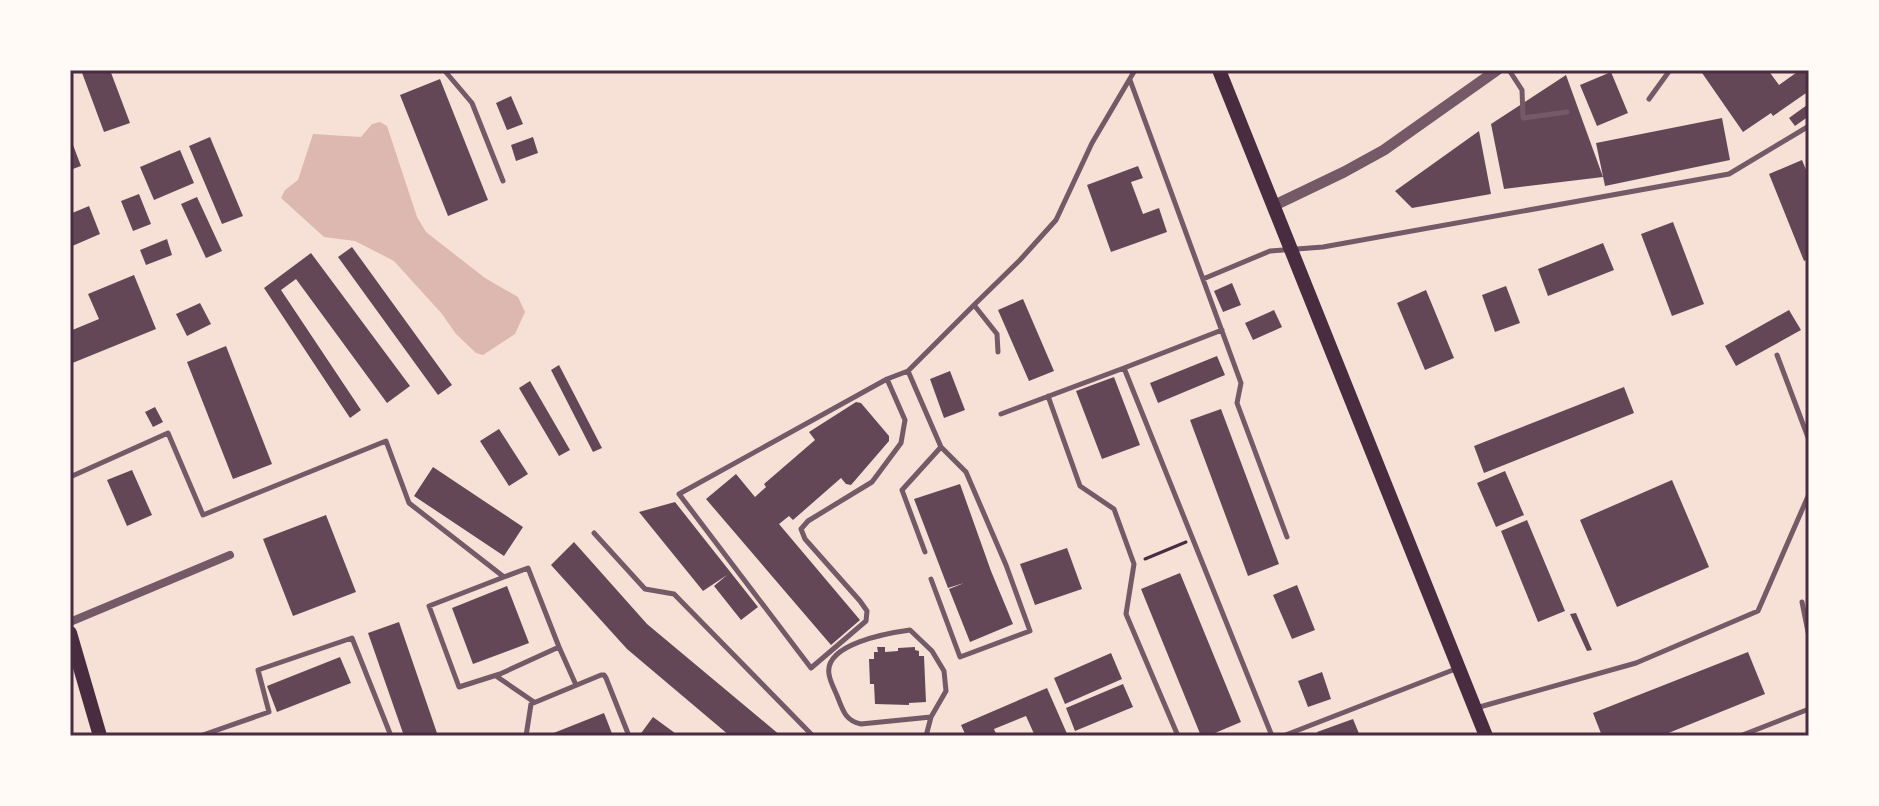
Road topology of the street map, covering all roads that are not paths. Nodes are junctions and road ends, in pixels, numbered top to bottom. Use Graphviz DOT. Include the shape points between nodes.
graph roads {
  1 [pos="444,70"];
  2 [pos="1135,70"];
  3 [pos="1219,70"];
  4 [pos="1497,70"];
  5 [pos="1509,70"];
  6 [pos="1670,70"];
  7 [pos="1130,80"];
  8 [pos="1649,99"];
  9 [pos="1567,112"];
  10 [pos="1809,126"];
  11 [pos="503,181"];
  12 [pos="1273,206"];
  13 [pos="1291,249"];
  14 [pos="1203,279"];
  15 [pos="974,305"];
  16 [pos="1222,330"];
  17 [pos="998,352"];
  18 [pos="1777,355"];
  19 [pos="1124,368"];
  20 [pos="908,371"];
  21 [pos="887,379"];
  22 [pos="1048,396"];
  23 [pos="1001,414"];
  24 [pos="1809,440"];
  25 [pos="941,447"];
  26 [pos="70,477"];
  27 [pos="1809,494"];
  28 [pos="594,533"];
  29 [pos="1287,537"];
  30 [pos="925,552"];
  31 [pos="230,555"];
  32 [pos="504,577"];
  33 [pos="931,579"];
  34 [pos="1802,602"];
  35 [pos="70,622"];
  36 [pos="70,633"];
  37 [pos="1809,637"];
  38 [pos="559,647"];
  39 [pos="1459,668"];
  40 [pos="495,676"];
  41 [pos="576,685"];
  42 [pos="534,702"];
  43 [pos="1475,709"];
  44 [pos="1809,709"];
  45 [pos="931,717"];
  46 [pos="100,736"];
  47 [pos="200,736"];
  48 [pos="391,736"];
  49 [pos="526,736"];
  50 [pos="629,736"];
  51 [pos="813,736"];
  52 [pos="926,736"];
  53 [pos="1178,736"];
  54 [pos="1272,736"];
  55 [pos="1283,736"];
  56 [pos="1486,736"];
  57 [pos="1740,736"];
  1 -- 11 [label="lane" via="472,103"];
  2 -- 7 [label="lane"];
  3 -- 12 [label="main road"];
  4 -- 12 [label="street" via="1384,150"];
  5 -- 9 [label="lane" via="1522,90 1523,118"];
  6 -- 8 [label="lane"];
  7 -- 14 [label="lane"];
  7 -- 15 [label="lane" via="1092,143 1056,220"];
  10 -- 13 [label="lane" via="1729,174"];
  12 -- 13 [label="main road"];
  13 -- 14 [label="lane" via="1270,251"];
  13 -- 39 [label="main road"];
  14 -- 16 [label="lane"];
  15 -- 17 [label="lane" via="997,334"];
  15 -- 20 [label="lane"];
  16 -- 19 [label="lane"];
  16 -- 29 [label="lane" via="1241,383 1237,403"];
  18 -- 24 [label="lane"];
  19 -- 22 [label="lane"];
  19 -- 54 [label="lane"];
  20 -- 21 [label="lane"];
  20 -- 25 [label="lane"];
  21 -- 21 [label="lane" via="905,420 901,443 872,482 801,529 867,611 866,621 811,668 679,494"];
  22 -- 23 [label="lane"];
  22 -- 53 [label="lane" via="1080,486 1114,509 1134,564 1126,614"];
  25 -- 30 [label="lane" via="902,490"];
  25 -- 33 [label="lane" via="966,472 1030,631 960,657"];
  26 -- 32 [label="lane" via="168,433 203,515 386,441 409,503"];
  27 -- 43 [label="lane" via="1758,611 1636,663"];
  28 -- 51 [label="lane" via="645,589 674,594"];
  31 -- 35 [label="street"];
  32 -- 38 [label="lane" via="528,568"];
  32 -- 40 [label="lane" via="429,606 459,687"];
  34 -- 37 [label="lane"];
  36 -- 46 [label="main road"];
  38 -- 40 [label="lane"];
  38 -- 41 [label="lane"];
  39 -- 43 [label="main road"];
  39 -- 55 [label="lane"];
  40 -- 42 [label="lane"];
  41 -- 42 [label="lane"];
  41 -- 50 [label="lane" via="604,675"];
  42 -- 49 [label="lane"];
  43 -- 56 [label="main road"];
  44 -- 57 [label="lane"];
  45 -- 45 [label="lane" via="946,691 944,671 910,630 842,649 831,660 828,673 852,722"];
  45 -- 52 [label="lane"];
  47 -- 48 [label="lane" via="269,712 258,670 352,638"];
}
